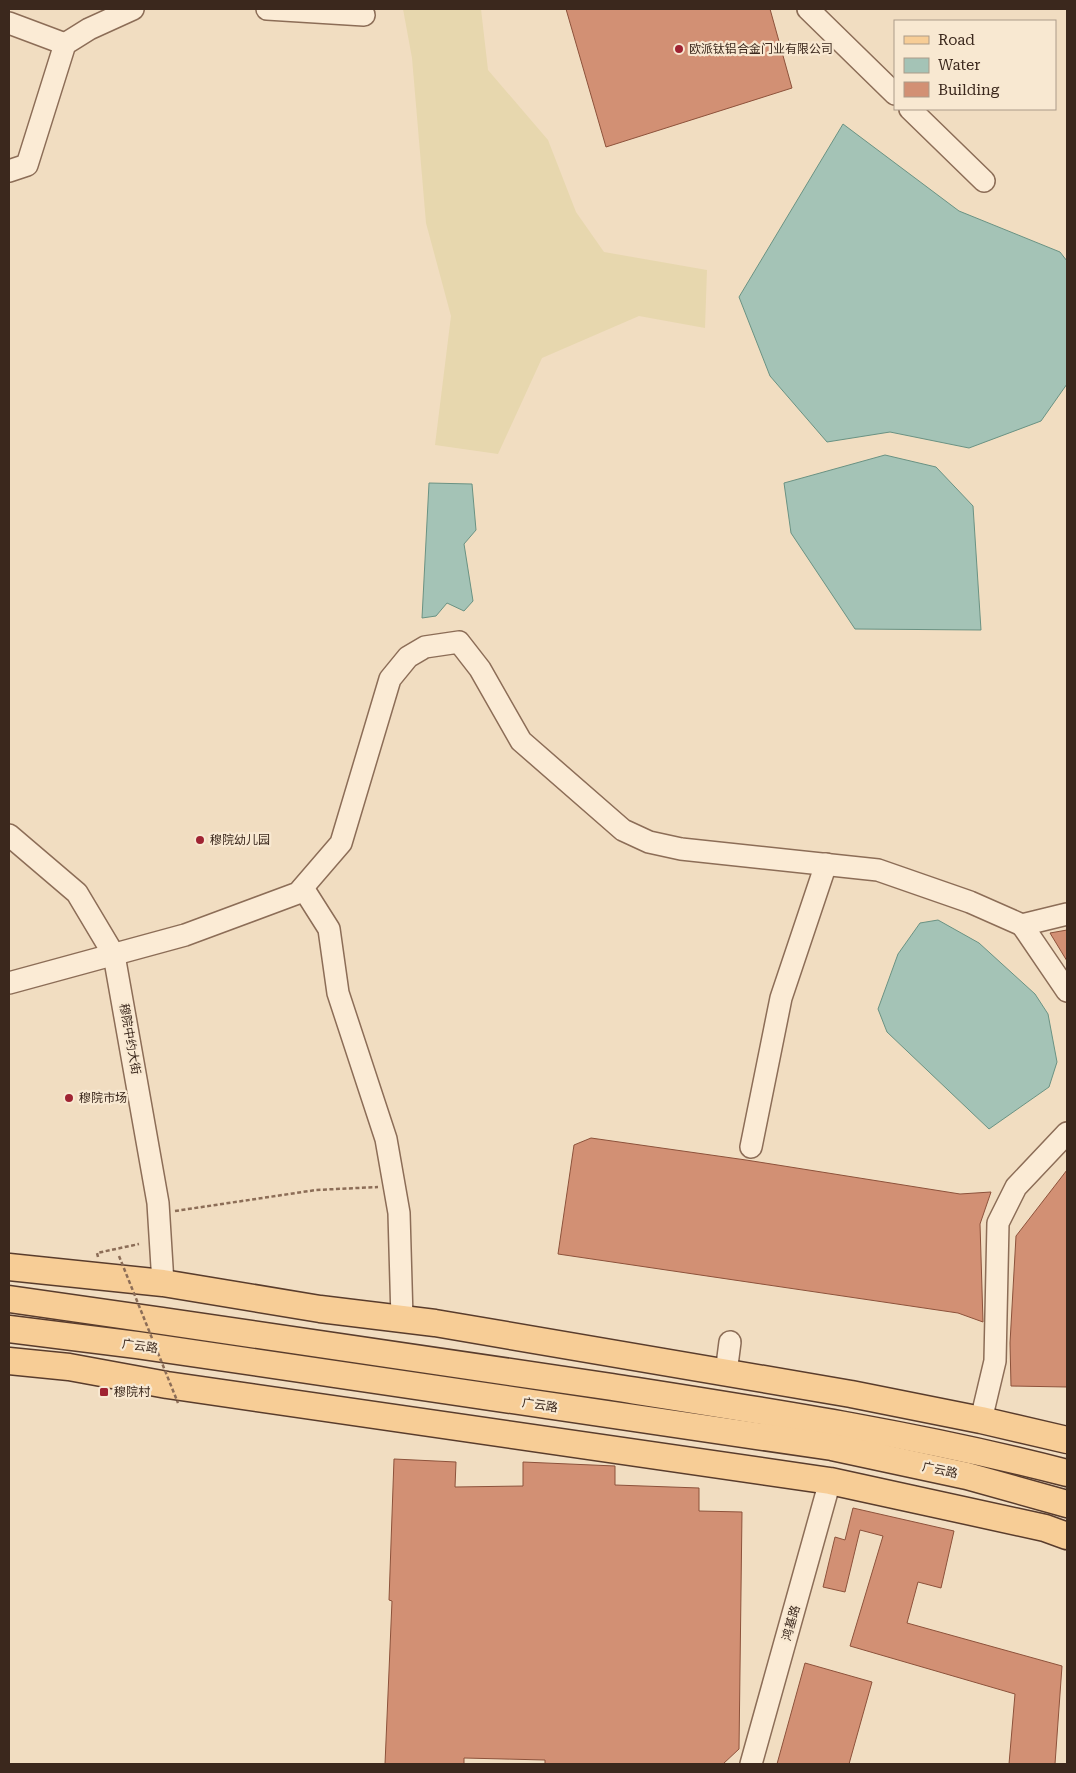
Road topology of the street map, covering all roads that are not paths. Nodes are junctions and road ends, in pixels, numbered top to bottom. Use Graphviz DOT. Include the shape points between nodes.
graph roads {
  1 [pos="133,9"];
  2 [pos="267,9"];
  3 [pos="808,9"];
  4 [pos="364,15"];
  5 [pos="9,23"];
  6 [pos="65,44"];
  7 [pos="894,93"];
  8 [pos="911,110"];
  9 [pos="9,171"];
  10 [pos="984,181"];
  11 [pos="9,835"];
  12 [pos="826,864"];
  13 [pos="303,888"];
  14 [pos="1067,914"];
  15 [pos="1022,925"];
  16 [pos="114,955"];
  17 [pos="9,983"];
  18 [pos="1067,991"];
  19 [pos="1067,1133"];
  20 [pos="751,1147"];
  21 [pos="20,1268"];
  22 [pos="163,1282"];
  23 [pos="9,1299"];
  24 [pos="402,1319"];
  25 [pos="154,1320"];
  26 [pos="9,1328"];
  27 [pos="730,1342"];
  28 [pos="136,1345"];
  29 [pos="9,1360"];
  30 [pos="69,1367"];
  31 [pos="726,1372"];
  32 [pos="981,1420"];
  33 [pos="1067,1440"];
  34 [pos="1067,1472"];
  35 [pos="830,1482"];
  36 [pos="1067,1504"];
  37 [pos="1067,1536"];
  38 [pos="751,1764"];
  1 -- 6 [label="street"];
  2 -- 4 [label="street"];
  3 -- 7 [label="street"];
  5 -- 6 [label="street"];
  6 -- 9 [label="street" via="27,165"];
  8 -- 10 [label="street"];
  11 -- 16 [label="street, 穆院中约大街" via="77,893"];
  12 -- 13 [label="street" via="681,849 649,842 624,830 521,741 480,669 458,642 425,647 408,656 390,679 341,843"];
  12 -- 15 [label="street" via="878,870 970,902"];
  12 -- 20 [label="street" via="780,998"];
  13 -- 16 [label="street" via="298,894 186,935"];
  13 -- 24 [label="street" via="329,929 338,992 386,1140 399,1213"];
  14 -- 15 [label="street"];
  15 -- 18 [label="street"];
  16 -- 17 [label="street"];
  16 -- 22 [label="street, 穆院中约大街" via="159,1214"];
  19 -- 32 [label="street" via="1016,1188 998,1223 995,1361"];
  21 -- 22 [label="main road"];
  21 -- 25 [label="main road"];
  22 -- 24 [label="main road" via="320,1309"];
  23 -- 25 [label="main road"];
  24 -- 31 [label="main road"];
  25 -- 34 [label="main road" via="861,1427"];
  26 -- 28 [label="main road, 广云路"];
  27 -- 31 [label="street"];
  28 -- 30 [label="main road"];
  28 -- 36 [label="main road, 广云路" via="832,1447 967,1476"];
  29 -- 30 [label="main road"];
  30 -- 35 [label="main road" via="167,1385"];
  31 -- 32 [label="main road"];
  32 -- 33 [label="main road"];
  35 -- 37 [label="main road" via="1044,1528"];
  35 -- 38 [label="street, 鸿基路"];
}
